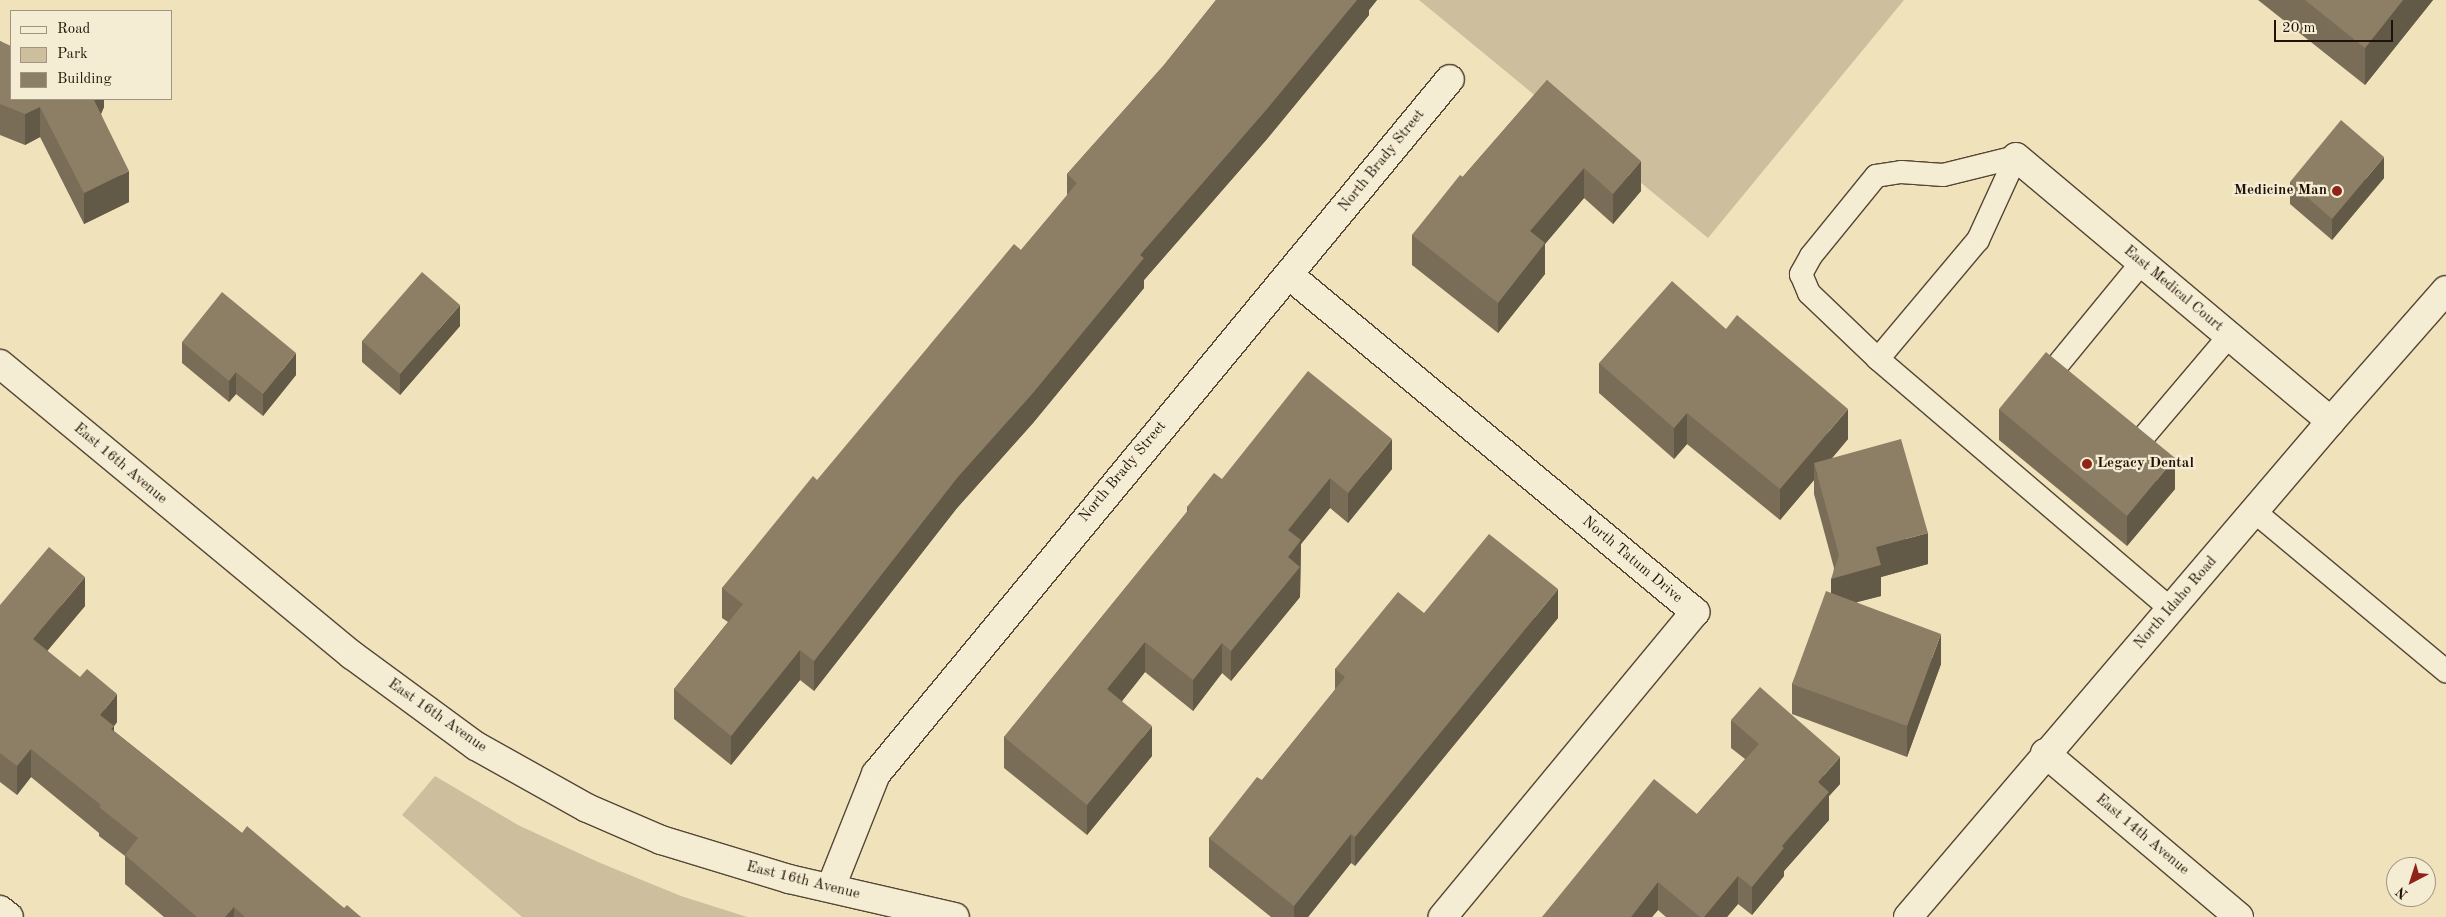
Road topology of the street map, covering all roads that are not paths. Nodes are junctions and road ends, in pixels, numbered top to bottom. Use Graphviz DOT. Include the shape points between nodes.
graph roads {
  1 [pos="1450,79"];
  2 [pos="2016,157"];
  3 [pos="2142,262"];
  4 [pos="1289,275"];
  5 [pos="2446,290"];
  6 [pos="2230,336"];
  7 [pos="1878,359"];
  8 [pos="2060,362"];
  9 [pos="0,364"];
  10 [pos="2331,421"];
  11 [pos="2146,434"];
  12 [pos="2255,512"];
  13 [pos="2171,608"];
  14 [pos="2446,671"];
  15 [pos="2045,753"];
  16 [pos="831,887"];
  17 [pos="0,910"];
  18 [pos="9,917"];
  19 [pos="955,917"];
  20 [pos="1443,917"];
  21 [pos="1908,917"];
  22 [pos="2239,917"];
  1 -- 4 [label="street, North Brady Street"];
  2 -- 3 [label="street, East Medical Court"];
  2 -- 7 [label="lane" via="1978,240"];
  2 -- 7 [label="lane" via="1943,175 1901,172 1876,176 1811,256 1801,274 1809,293"];
  3 -- 6 [label="street, East Medical Court"];
  3 -- 8 [label="lane"];
  4 -- 16 [label="street, North Brady Street" via="1076,528 876,774"];
  4 -- 20 [label="street, North Tatum Drive" via="1695,612"];
  5 -- 10 [label="street, North Idaho Road"];
  6 -- 10 [label="street, East Medical Court"];
  6 -- 11 [label="lane"];
  7 -- 13 [label="lane"];
  9 -- 16 [label="street, East 16th Avenue" via="345,649 476,746 587,808 661,840 728,862"];
  10 -- 12 [label="street, North Idaho Road"];
  12 -- 13 [label="street, North Idaho Road"];
  12 -- 14 [label="lane"];
  13 -- 15 [label="street, North Idaho Road"];
  15 -- 21 [label="street, North Idaho Road"];
  15 -- 22 [label="street, East 14th Avenue"];
  16 -- 19 [label="street, East 16th Avenue"];
  17 -- 18 [label="street"];
}
